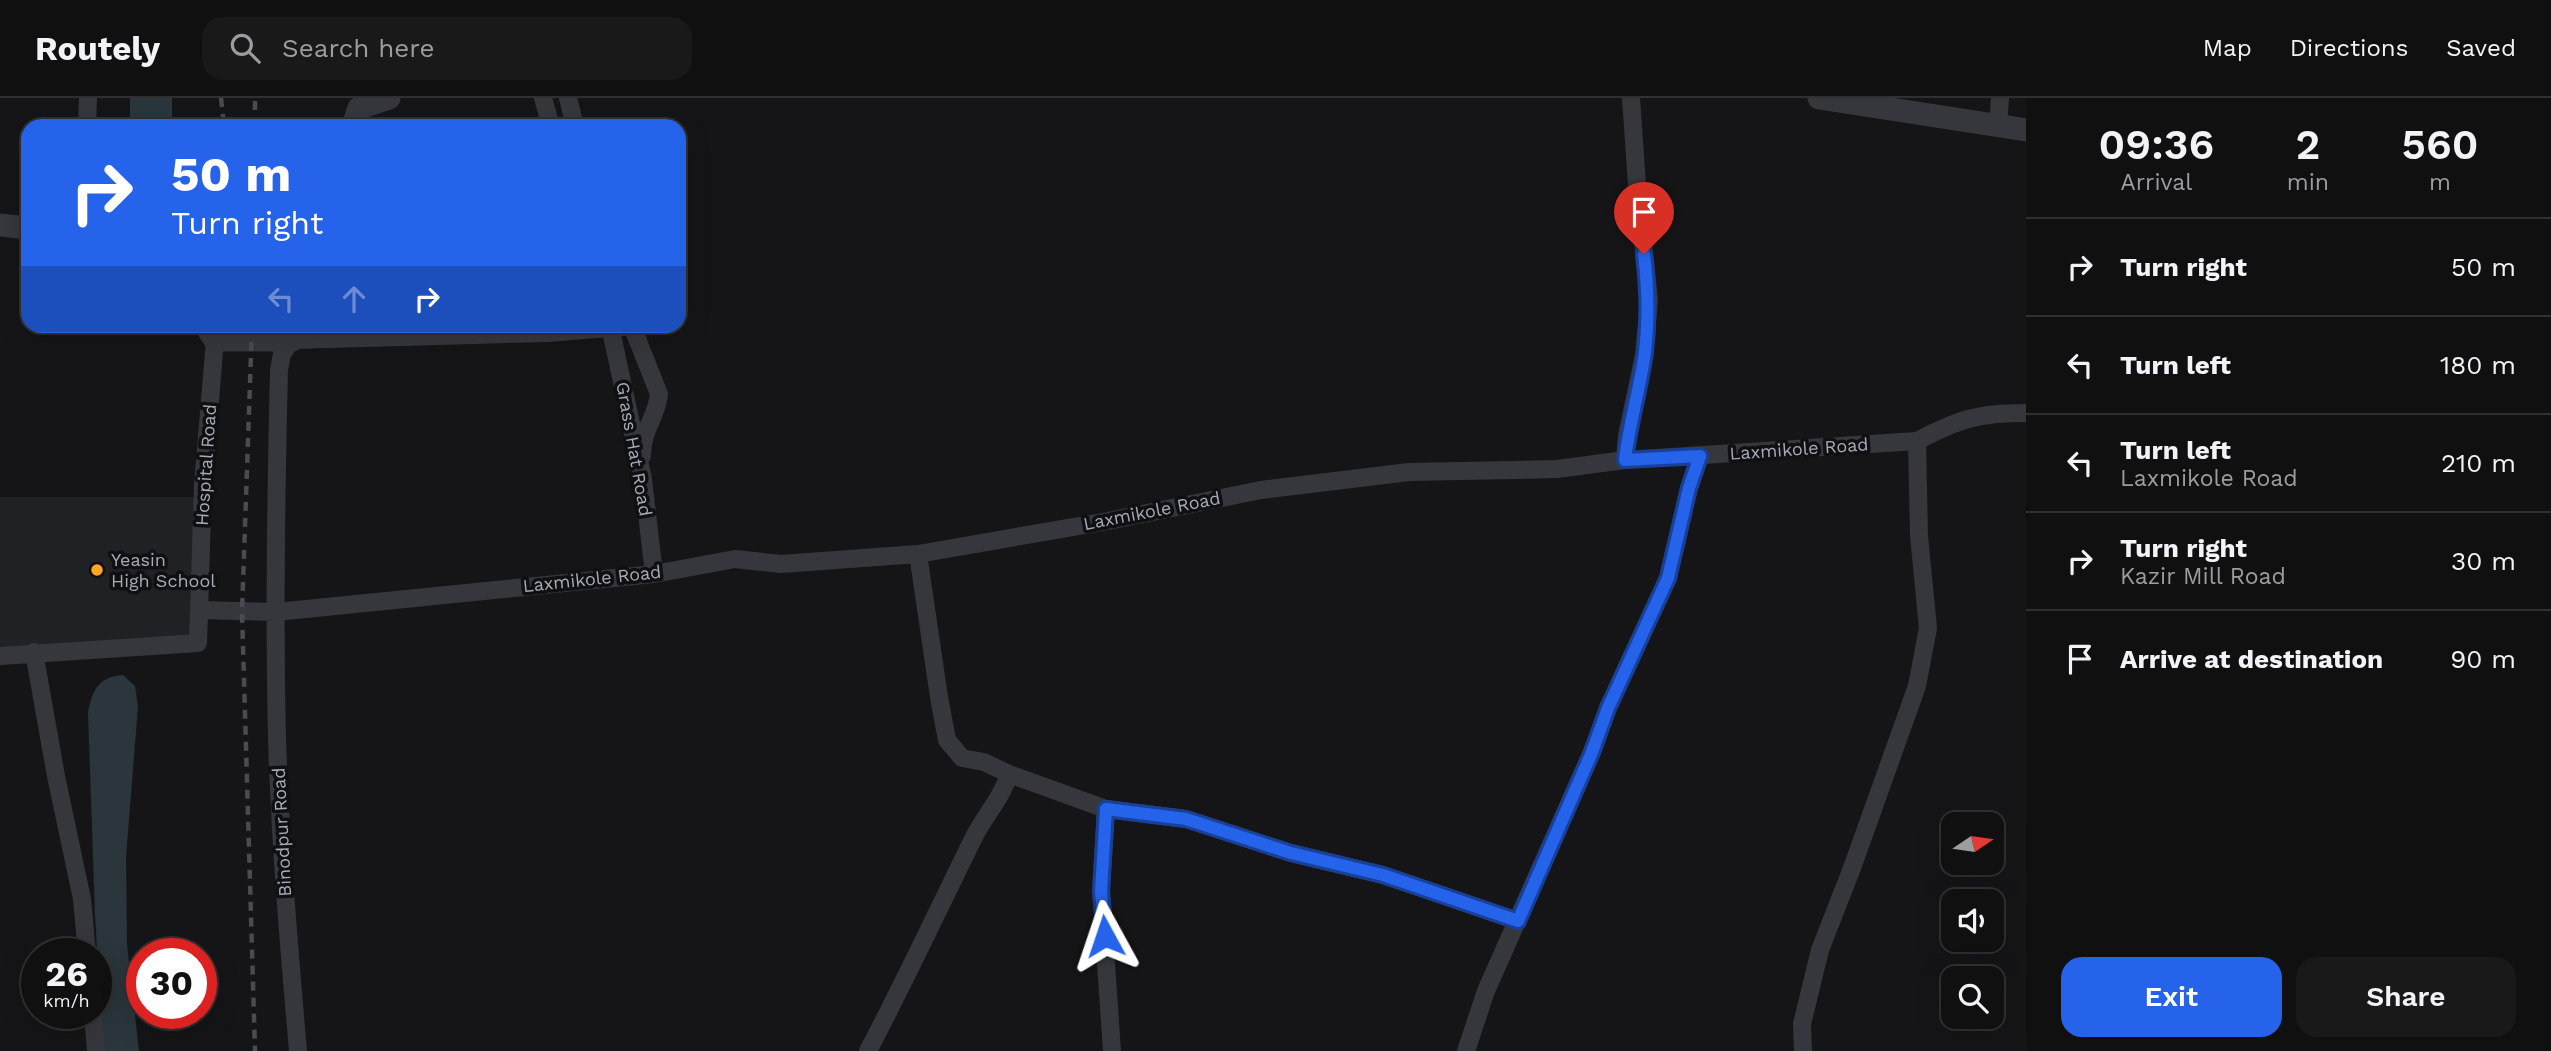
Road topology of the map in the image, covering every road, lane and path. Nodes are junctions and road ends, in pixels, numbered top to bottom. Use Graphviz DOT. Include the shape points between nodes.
graph roads {
  1 [pos="88,98"];
  2 [pos="389,98"];
  3 [pos="544,98"];
  4 [pos="568,98"];
  5 [pos="1630,98"];
  6 [pos="1819,98"];
  7 [pos="2000,98"];
  8 [pos="357,111"];
  9 [pos="87,119"];
  10 [pos="549,119"];
  11 [pos="573,119"];
  12 [pos="1998,127"];
  13 [pos="2026,130"];
  14 [pos="0,225"];
  15 [pos="21,227"];
  16 [pos="211,333"];
  17 [pos="300,333"];
  18 [pos="549,333"];
  19 [pos="612,333"];
  20 [pos="635,333"];
  21 [pos="2026,413"];
  22 [pos="1917,441"];
  23 [pos="1700,456"];
  24 [pos="1625,460"];
  25 [pos="643,479"];
  26 [pos="918,554"];
  27 [pos="654,574"];
  28 [pos="199,610"];
  29 [pos="276,611"];
  30 [pos="34,652"];
  31 [pos="0,656"];
  32 [pos="1009,774"];
  33 [pos="1106,809"];
  34 [pos="1518,921"];
  35 [pos="86,938"];
  36 [pos="94,1029"];
  37 [pos="96,1051"];
  38 [pos="298,1051"];
  39 [pos="868,1051"];
  40 [pos="1112,1051"];
  41 [pos="1466,1051"];
  42 [pos="1803,1051"];
  1 -- 9 [label="street"];
  2 -- 8 [label="street"];
  3 -- 10 [label="street"];
  4 -- 11 [label="street"];
  5 -- 24 [label="street" via="1649,300"];
  6 -- 12 [label="street"];
  7 -- 12 [label="street"];
  12 -- 13 [label="street"];
  14 -- 15 [label="street"];
  16 -- 17 [label="street"];
  16 -- 28 [label="street, Hospital Road"];
  17 -- 18 [label="street"];
  17 -- 29 [label="street, Binodpur Road" via="282,354 279,370"];
  19 -- 25 [label="street, Grass Hat Road"];
  20 -- 25 [label="street" via="659,394 642,440"];
  21 -- 22 [label="street, Laxmikole Road" via="1988,413 1950,424"];
  22 -- 23 [label="street, Laxmikole Road"];
  22 -- 42 [label="street" via="1919,536 1928,628 1917,686 1820,950 1802,1024"];
  23 -- 24 [label="street, Laxmikole Road"];
  23 -- 34 [label="street" via="1668,578"];
  24 -- 26 [label="street, Laxmikole Road" via="1557,469 1409,472 1261,490"];
  25 -- 27 [label="street, Grass Hat Road"];
  26 -- 27 [label="street, Laxmikole Road" via="781,564 735,559"];
  26 -- 32 [label="street" via="947,740 962,758"];
  27 -- 29 [label="street, Laxmikole Road"];
  28 -- 29 [label="street, Laxmikole Road"];
  28 -- 30 [label="street, Hospital Road" via="195,644"];
  29 -- 38 [label="street, Binodpur Road" via="277,739"];
  30 -- 31 [label="street, Hospital Road"];
  30 -- 35 [label="street"];
  32 -- 33 [label="street"];
  32 -- 39 [label="street"];
  33 -- 34 [label="street" via="1186,819 1291,853 1383,875"];
  33 -- 40 [label="street" via="1101,891"];
  34 -- 41 [label="street" via="1486,991"];
  36 -- 37 [label="street"];
}
